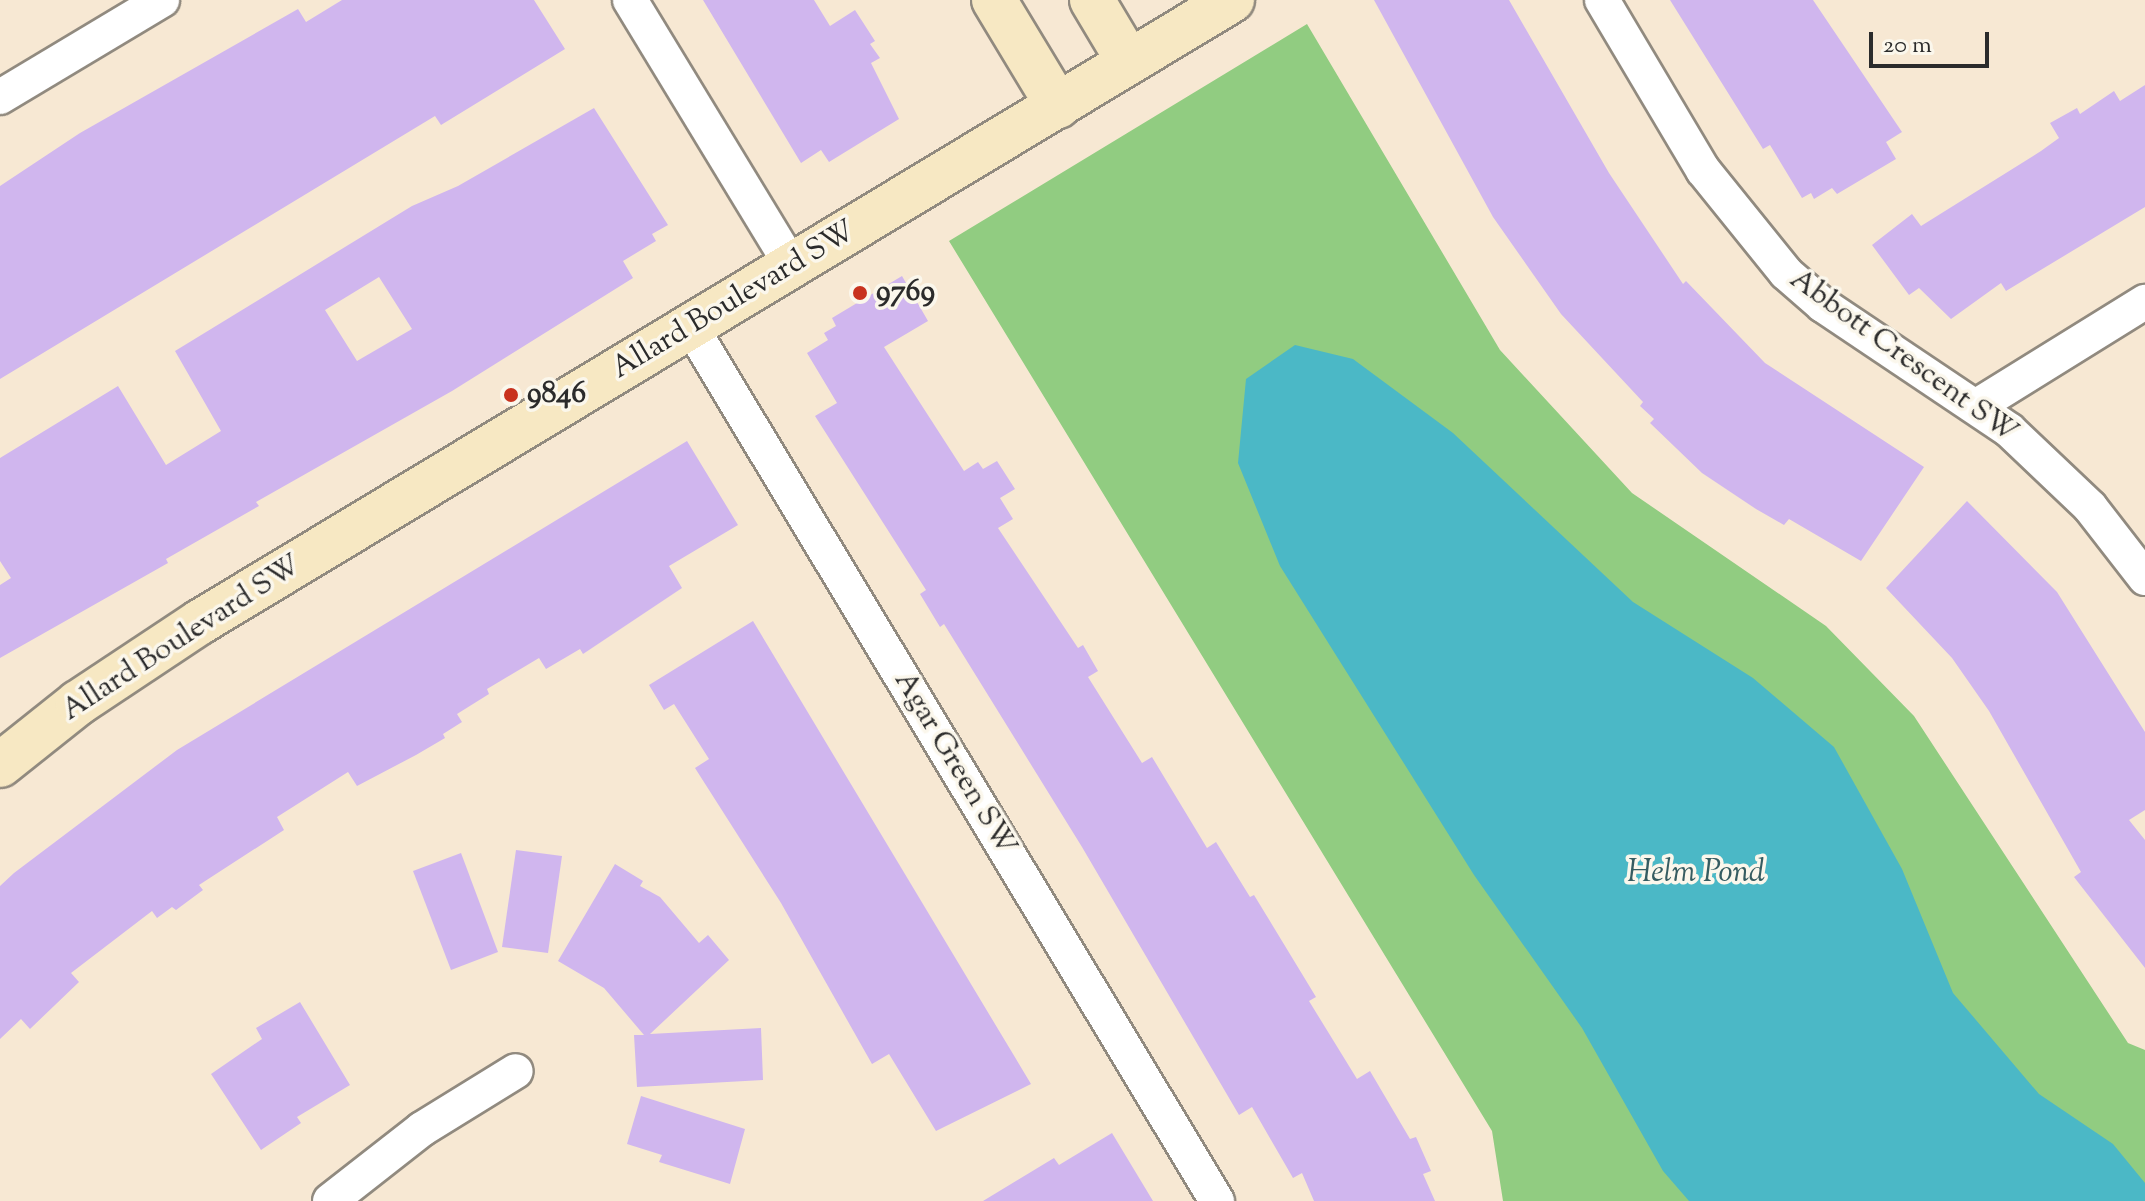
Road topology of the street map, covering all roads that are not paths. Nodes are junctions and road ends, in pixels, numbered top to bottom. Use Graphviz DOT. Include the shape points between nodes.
graph roads {
  1 [pos="162,0"];
  2 [pos="630,0"];
  3 [pos="994,0"];
  4 [pos="1092,0"];
  5 [pos="1232,0"];
  6 [pos="1602,0"];
  7 [pos="1129,62"];
  8 [pos="0,97"];
  9 [pos="1058,106"];
  10 [pos="792,266"];
  11 [pos="2145,302"];
  12 [pos="691,327"];
  13 [pos="1977,406"];
  14 [pos="2145,578"];
  15 [pos="0,765"];
  16 [pos="516,1071"];
  17 [pos="330,1201"];
  18 [pos="1217,1201"];
  1 -- 8 [label="street"];
  2 -- 10 [label="street"];
  3 -- 9 [label="street"];
  4 -- 7 [label="street"];
  5 -- 7 [label="street, Allard Boulevard SW"];
  6 -- 13 [label="street, Abbott Crescent SW" via="1703,170 1786,273 1853,326"];
  7 -- 9 [label="street, Allard Boulevard SW"];
  9 -- 10 [label="street, Allard Boulevard SW"];
  10 -- 12 [label="street, Allard Boulevard SW"];
  11 -- 13 [label="street"];
  12 -- 15 [label="street, Allard Boulevard SW" via="200,622 78,703"];
  12 -- 18 [label="street, Agar Green SW"];
  13 -- 14 [label="street, Abbott Crescent SW" via="2090,507"];
  16 -- 17 [label="street" via="422,1129"];
}
